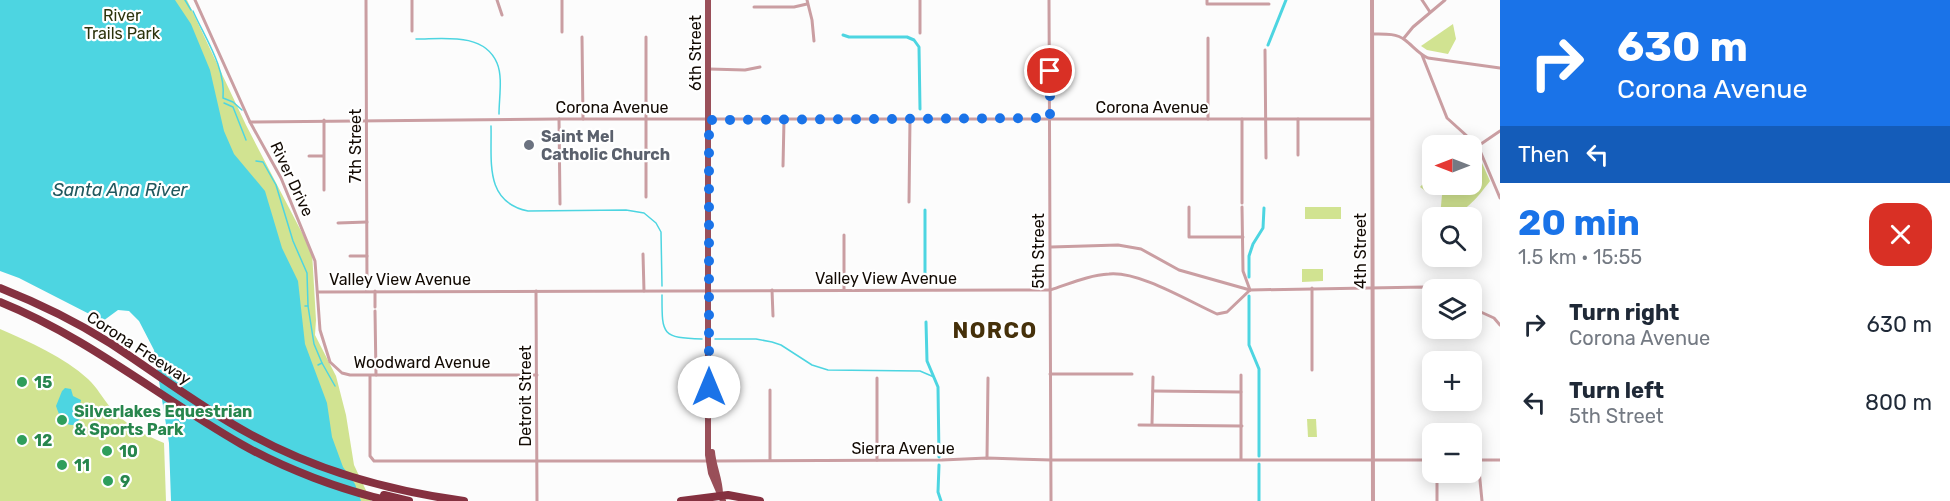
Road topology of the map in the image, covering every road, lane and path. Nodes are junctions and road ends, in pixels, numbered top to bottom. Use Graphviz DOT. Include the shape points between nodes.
graph roads {
  1 [pos="195,0"];
  2 [pos="366,0"];
  3 [pos="412,0"];
  4 [pos="497,0"];
  5 [pos="562,0"];
  6 [pos="708,0"];
  7 [pos="920,0"];
  8 [pos="1049,0"];
  9 [pos="1372,0"];
  10 [pos="1422,0"];
  11 [pos="1445,0"];
  12 [pos="807,2"];
  13 [pos="1207,2"];
  14 [pos="1269,4"];
  15 [pos="754,7"];
  16 [pos="1430,12"];
  17 [pos="501,15"];
  18 [pos="412,31"];
  19 [pos="562,32"];
  20 [pos="920,33"];
  21 [pos="1372,34"];
  22 [pos="582,37"];
  23 [pos="646,38"];
  24 [pos="1208,38"];
  25 [pos="1404,38"];
  26 [pos="814,40"];
  27 [pos="1265,50"];
  28 [pos="1422,55"];
  29 [pos="760,67"];
  30 [pos="1500,68"];
  31 [pos="709,69"];
  32 [pos="1050,118"];
  33 [pos="560,119"];
  34 [pos="583,119"];
  35 [pos="910,119"];
  36 [pos="1208,119"];
  37 [pos="1242,119"];
  38 [pos="1266,119"];
  39 [pos="1298,119"];
  40 [pos="1372,119"];
  41 [pos="324,120"];
  42 [pos="647,120"];
  43 [pos="709,120"];
  44 [pos="784,120"];
  45 [pos="368,121"];
  46 [pos="250,122"];
  47 [pos="1500,131"];
  48 [pos="1466,135"];
  49 [pos="1482,143"];
  50 [pos="1298,155"];
  51 [pos="309,156"];
  52 [pos="323,156"];
  53 [pos="1482,156"];
  54 [pos="1266,158"];
  55 [pos="783,166"];
  56 [pos="1492,180"];
  57 [pos="1500,182"];
  58 [pos="324,190"];
  59 [pos="646,197"];
  60 [pos="1500,198"];
  61 [pos="909,202"];
  62 [pos="560,204"];
  63 [pos="1189,207"];
  64 [pos="367,222"];
  65 [pos="338,223"];
  66 [pos="844,235"];
  67 [pos="1243,237"];
  68 [pos="1050,247"];
  69 [pos="643,254"];
  70 [pos="350,256"];
  71 [pos="367,256"];
  72 [pos="1422,287"];
  73 [pos="0,288"];
  74 [pos="1312,288"];
  75 [pos="1373,289"];
  76 [pos="709,290"];
  77 [pos="772,290"];
  78 [pos="844,290"];
  79 [pos="1050,290"];
  80 [pos="1250,290"];
  81 [pos="367,291"];
  82 [pos="375,291"];
  83 [pos="536,291"];
  84 [pos="644,291"];
  85 [pos="318,292"];
  86 [pos="0,294"];
  87 [pos="0,302"];
  88 [pos="1482,313"];
  89 [pos="773,316"];
  90 [pos="1500,325"];
  91 [pos="1311,370"];
  92 [pos="342,373"];
  93 [pos="1050,374"];
  94 [pos="1132,374"];
  95 [pos="376,375"];
  96 [pos="537,375"];
  97 [pos="1241,375"];
  98 [pos="370,376"];
  99 [pos="1153,377"];
  100 [pos="149,378"];
  101 [pos="877,378"];
  102 [pos="988,378"];
  103 [pos="770,390"];
  104 [pos="1153,391"];
  105 [pos="1241,392"];
  106 [pos="1152,424"];
  107 [pos="1139,425"];
  108 [pos="1242,426"];
  109 [pos="987,458"];
  110 [pos="1241,459"];
  111 [pos="770,460"];
  112 [pos="877,460"];
  113 [pos="1051,460"];
  114 [pos="1373,460"];
  115 [pos="1422,460"];
  116 [pos="1482,460"];
  117 [pos="1500,460"];
  118 [pos="711,461"];
  119 [pos="537,462"];
  120 [pos="1437,483"];
  121 [pos="1480,483"];
  122 [pos="370,489"];
  123 [pos="722,498"];
  124 [pos="537,500"];
  125 [pos="390,501"];
  126 [pos="409,501"];
  127 [pos="434,501"];
  128 [pos="464,501"];
  129 [pos="681,501"];
  130 [pos="760,501"];
  131 [pos="1051,501"];
  132 [pos="1373,501"];
  133 [pos="1437,501"];
  134 [pos="1482,501"];
  1 -- 46 [label="street, River Drive"];
  2 -- 45 [label="street, 7th Street"];
  3 -- 18 [label="street"];
  4 -- 17 [label="street"];
  5 -- 19 [label="street"];
  6 -- 31 [label="main road, 6th Street"];
  7 -- 20 [label="street"];
  8 -- 32 [label="street, 5th Street"];
  9 -- 21 [label="street, 4th Street"];
  10 -- 16 [label="street"];
  11 -- 16 [label="street"];
  12 -- 15 [label="street" via="794,7"];
  12 -- 26 [label="street"];
  13 -- 14 [label="street"];
  16 -- 25 [label="street"];
  21 -- 25 [label="street"];
  21 -- 40 [label="street, 4th Street"];
  22 -- 34 [label="street"];
  23 -- 42 [label="street"];
  24 -- 36 [label="street"];
  25 -- 28 [label="street"];
  27 -- 38 [label="street"];
  28 -- 30 [label="street"];
  28 -- 48 [label="street" via="1447,118"];
  29 -- 31 [label="street"];
  31 -- 43 [label="main road, 6th Street"];
  32 -- 35 [label="street, Corona Avenue"];
  32 -- 36 [label="street, Corona Avenue"];
  32 -- 68 [label="street, 5th Street"];
  33 -- 34 [label="street, Corona Avenue"];
  33 -- 45 [label="street, Corona Avenue"];
  33 -- 62 [label="street"];
  34 -- 42 [label="street, Corona Avenue"];
  35 -- 44 [label="street, Corona Avenue"];
  35 -- 61 [label="street"];
  36 -- 37 [label="street, Corona Avenue"];
  37 -- 38 [label="street, Corona Avenue"];
  37 -- 67 [label="street"];
  38 -- 39 [label="street, Corona Avenue"];
  38 -- 54 [label="street"];
  39 -- 40 [label="street, Corona Avenue"];
  39 -- 50 [label="street"];
  40 -- 75 [label="street, 4th Street"];
  41 -- 45 [label="street, Corona Avenue"];
  41 -- 46 [label="street, Corona Avenue"];
  41 -- 52 [label="street"];
  42 -- 43 [label="street, Corona Avenue"];
  42 -- 59 [label="street"];
  43 -- 44 [label="street, Corona Avenue"];
  43 -- 76 [label="main road, 6th Street"];
  44 -- 55 [label="street"];
  45 -- 64 [label="street, 7th Street"];
  46 -- 85 [label="street, River Drive" via="280,178 315,261"];
  47 -- 49 [label="street"];
  51 -- 52 [label="street"];
  52 -- 58 [label="street"];
  53 -- 56 [label="street"];
  56 -- 57 [label="street"];
  56 -- 60 [label="street"];
  63 -- 67 [label="street" via="1188,237"];
  64 -- 65 [label="street"];
  64 -- 71 [label="street, 7th Street"];
  66 -- 78 [label="street"];
  67 -- 80 [label="street" via="1243,271"];
  68 -- 79 [label="street, 5th Street"];
  68 -- 80 [label="street" via="1118,245 1141,249 1179,270"];
  69 -- 84 [label="street"];
  70 -- 71 [label="street"];
  71 -- 81 [label="street, 7th Street"];
  72 -- 75 [label="street"];
  73 -- 100 [label="highway, Corona Freeway" via="110,343"];
  74 -- 75 [label="street"];
  74 -- 80 [label="street"];
  74 -- 91 [label="street"];
  75 -- 114 [label="street, 4th Street"];
  76 -- 77 [label="street, Valley View Avenue"];
  76 -- 84 [label="street, Valley View Avenue"];
  76 -- 118 [label="main road, 6th Street"];
  77 -- 78 [label="street, Valley View Avenue"];
  77 -- 89 [label="street"];
  78 -- 79 [label="street, Valley View Avenue"];
  79 -- 80 [label="street, Valley View Avenue" via="1094,276 1123,274 1216,314 1227,312"];
  79 -- 93 [label="street, 5th Street"];
  81 -- 82 [label="street, Valley View Avenue"];
  81 -- 85 [label="street, Valley View Avenue"];
  82 -- 83 [label="street, Valley View Avenue"];
  82 -- 95 [label="street"];
  83 -- 84 [label="street, Valley View Avenue"];
  83 -- 96 [label="street, Detroit Street"];
  85 -- 92 [label="street, River Drive" via="320,330 330,362"];
  86 -- 100 [label="highway" via="96,340"];
  87 -- 100 [label="highway, Corona Freeway"];
  88 -- 90 [label="street"];
  92 -- 98 [label="street, Woodward Avenue"];
  93 -- 94 [label="street"];
  93 -- 113 [label="street, 5th Street"];
  95 -- 96 [label="street, Woodward Avenue"];
  95 -- 98 [label="street, Woodward Avenue"];
  96 -- 119 [label="street, Detroit Street"];
  97 -- 105 [label="street"];
  98 -- 119 [label="street, Sierra Avenue" via="370,456 374,461"];
  99 -- 104 [label="street"];
  100 -- 122 [label="highway, Corona Freeway" via="249,434"];
  100 -- 122 [label="highway, Corona Freeway" via="243,445 316,478"];
  101 -- 112 [label="street"];
  102 -- 109 [label="street"];
  103 -- 111 [label="street"];
  104 -- 105 [label="street"];
  104 -- 106 [label="street"];
  105 -- 108 [label="street"];
  106 -- 107 [label="street"];
  106 -- 108 [label="street"];
  108 -- 110 [label="street"];
  109 -- 112 [label="street, Sierra Avenue"];
  109 -- 113 [label="street, Sierra Avenue"];
  110 -- 113 [label="street, Sierra Avenue"];
  110 -- 114 [label="street, Sierra Avenue"];
  111 -- 112 [label="street, Sierra Avenue"];
  111 -- 118 [label="street, Sierra Avenue"];
  113 -- 131 [label="street, 5th Street"];
  114 -- 115 [label="street, Sierra Avenue"];
  114 -- 132 [label="street, 4th Street"];
  116 -- 117 [label="street"];
  118 -- 119 [label="street, Sierra Avenue"];
  118 -- 123 [label="main road, 6th Street"];
  119 -- 124 [label="street, Detroit Street"];
  120 -- 133 [label="street"];
  121 -- 134 [label="street"];
  122 -- 125 [label="highway, Corona Freeway"];
  122 -- 126 [label="highway"];
  122 -- 127 [label="highway"];
  122 -- 128 [label="highway, Corona Freeway" via="402,490"];
  123 -- 129 [label="highway"];
  123 -- 130 [label="highway" via="735,495"];
}
